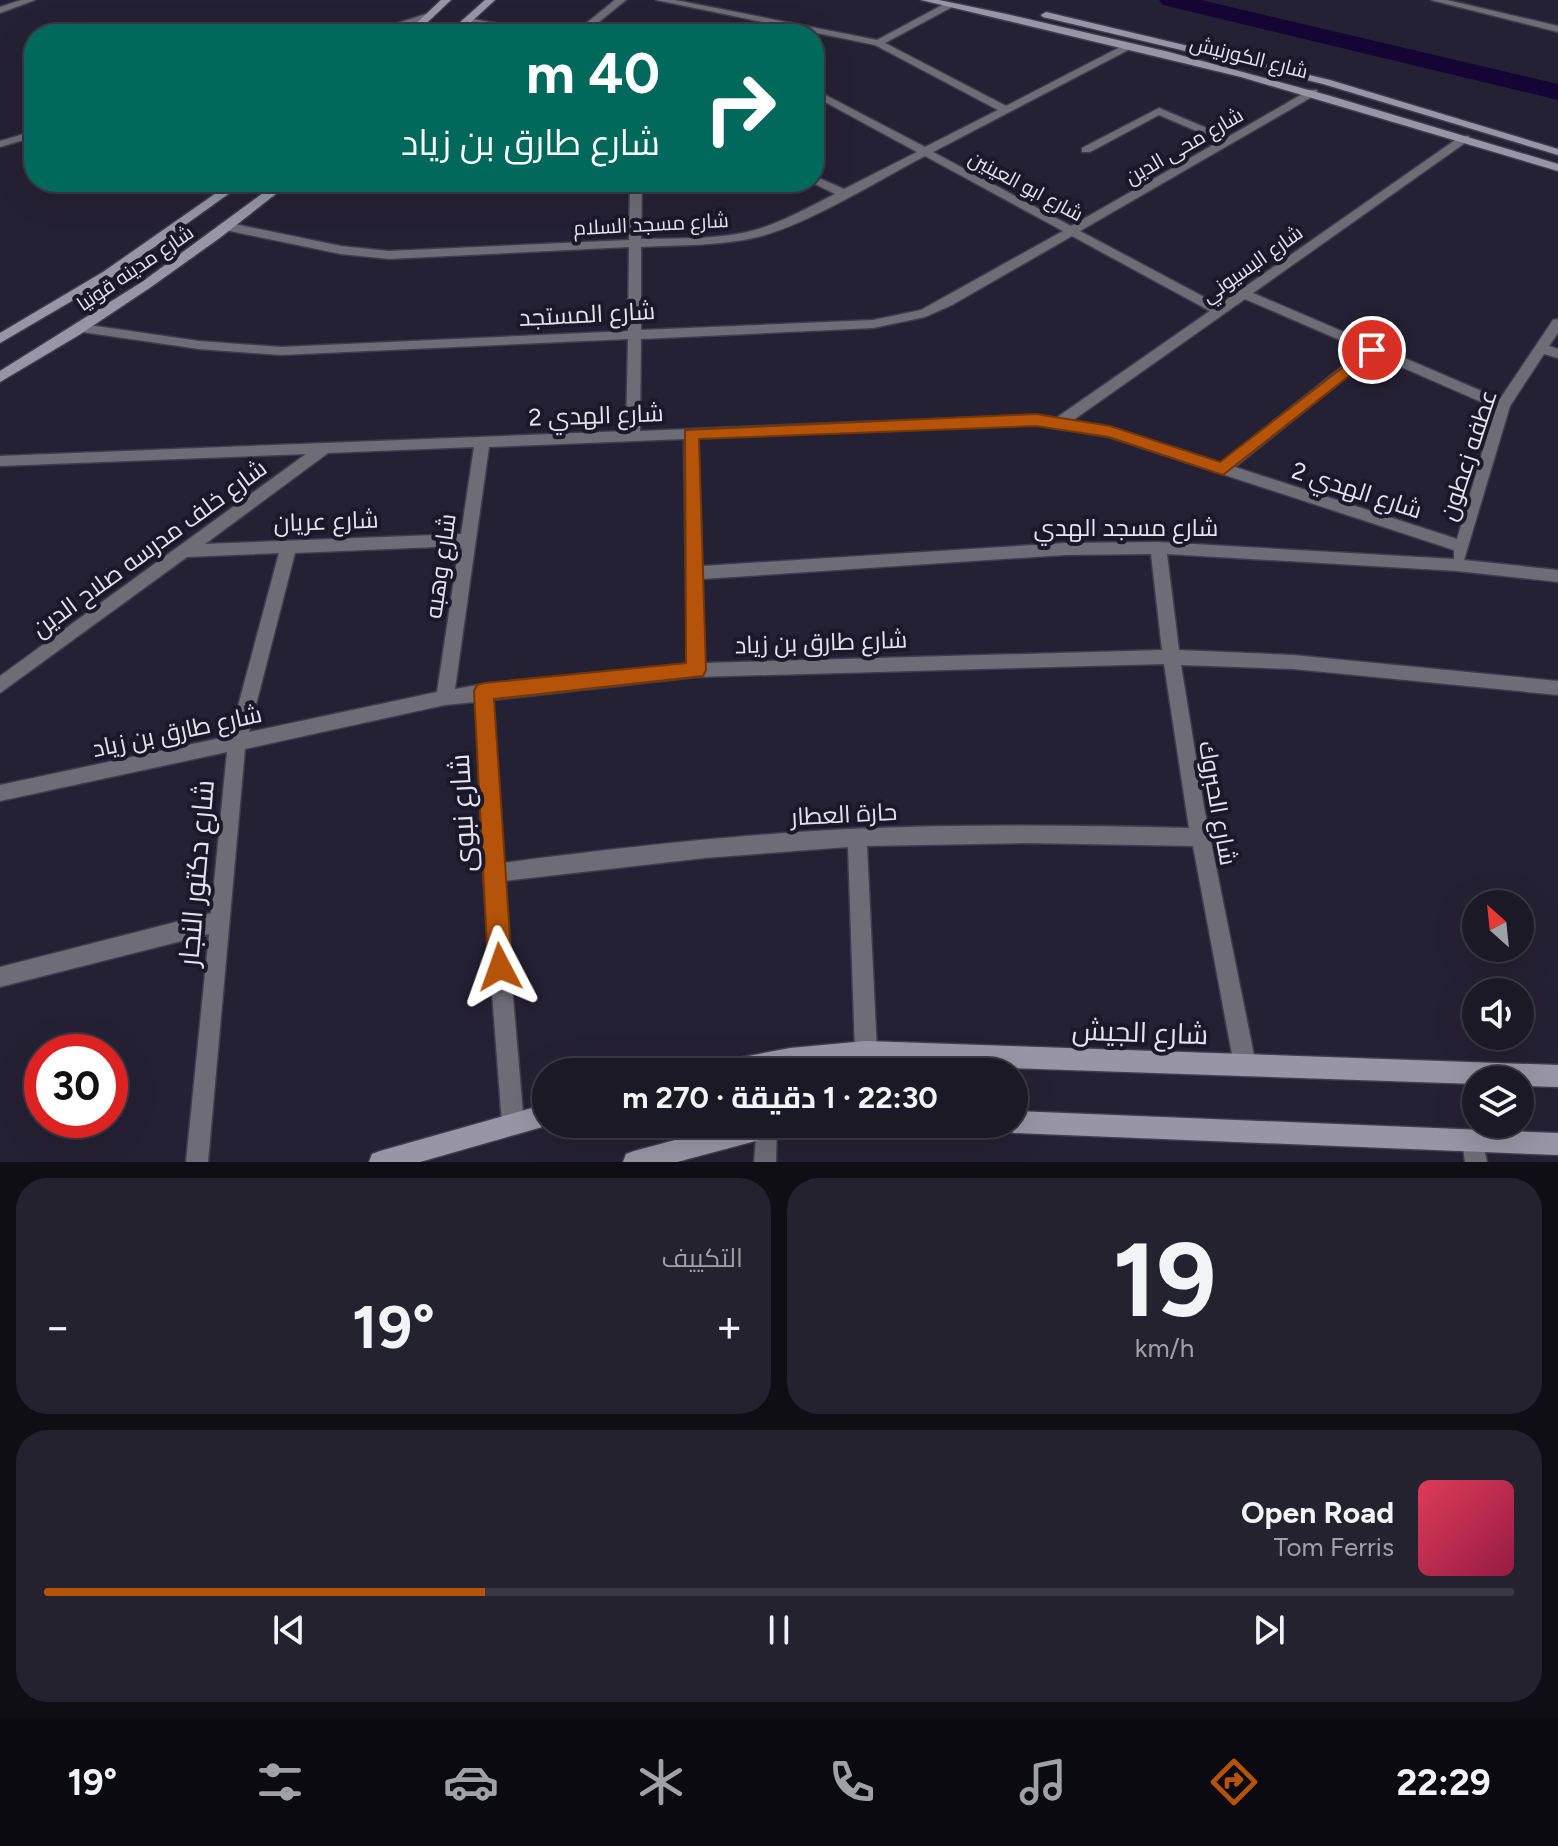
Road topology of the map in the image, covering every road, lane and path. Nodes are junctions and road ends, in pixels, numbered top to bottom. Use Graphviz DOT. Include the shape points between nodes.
graph roads {
  1 [pos="11,0"];
  2 [pos="446,0"];
  3 [pos="490,0"];
  4 [pos="621,0"];
  5 [pos="661,0"];
  6 [pos="926,0"];
  7 [pos="976,0"];
  8 [pos="1436,0"];
  9 [pos="1473,0"];
  10 [pos="26,1"];
  11 [pos="949,5"];
  12 [pos="0,10"];
  13 [pos="429,16"];
  14 [pos="1558,20"];
  15 [pos="467,21"];
  16 [pos="402,24"];
  17 [pos="421,24"];
  18 [pos="464,24"];
  19 [pos="484,24"];
  20 [pos="591,24"];
  21 [pos="782,24"];
  22 [pos="1558,29"];
  23 [pos="824,32"];
  24 [pos="878,43"];
  25 [pos="1129,46"];
  26 [pos="1313,92"];
  27 [pos="824,97"];
  28 [pos="1005,109"];
  29 [pos="24,137"];
  30 [pos="1465,138"];
  31 [pos="1229,141"];
  32 [pos="0,144"];
  33 [pos="1086,150"];
  34 [pos="923,151"];
  35 [pos="1558,152"];
  36 [pos="1558,168"];
  37 [pos="824,184"];
  38 [pos="225,192"];
  39 [pos="273,192"];
  40 [pos="636,192"];
  41 [pos="843,193"];
  42 [pos="230,227"];
  43 [pos="1073,232"];
  44 [pos="635,244"];
  45 [pos="1244,294"];
  46 [pos="1220,311"];
  47 [pos="1558,323"];
  48 [pos="82,328"];
  49 [pos="3,334"];
  50 [pos="634,334"];
  51 [pos="1540,348"];
  52 [pos="1372,350"];
  53 [pos="1558,354"];
  54 [pos="0,377"];
  55 [pos="1503,406"];
  56 [pos="1061,422"];
  57 [pos="691,434"];
  58 [pos="633,436"];
  59 [pos="482,442"];
  60 [pos="326,447"];
  61 [pos="0,461"];
  62 [pos="1223,469"];
  63 [pos="468,540"];
  64 [pos="289,547"];
  65 [pos="1462,547"];
  66 [pos="1158,548"];
  67 [pos="186,551"];
  68 [pos="1457,565"];
  69 [pos="694,573"];
  70 [pos="1558,576"];
  71 [pos="1169,657"];
  72 [pos="696,670"];
  73 [pos="0,686"];
  74 [pos="1558,688"];
  75 [pos="484,691"];
  76 [pos="445,698"];
  77 [pos="237,742"];
  78 [pos="0,793"];
  79 [pos="1199,837"];
  80 [pos="857,838"];
  81 [pos="493,873"];
  82 [pos="220,921"];
  83 [pos="0,977"];
  84 [pos="866,1052"];
  85 [pos="801,1058"];
  86 [pos="1245,1065"];
  87 [pos="1558,1076"];
  88 [pos="532,1119"];
  89 [pos="1028,1123"];
  90 [pos="513,1124"];
  91 [pos="725,1138"];
  92 [pos="766,1138"];
  93 [pos="1558,1144"];
  94 [pos="1475,1151"];
  95 [pos="197,1162"];
  96 [pos="380,1162"];
  97 [pos="634,1162"];
  98 [pos="765,1162"];
  1 -- 10 [label="street"];
  2 -- 13 [label="main road"];
  3 -- 15 [label="main road"];
  4 -- 20 [label="street"];
  5 -- 21 [label="street"];
  6 -- 11 [label="main road, شارع الكورنيش"];
  7 -- 35 [label="main road, شارع الكورنيش" via="1247,61"];
  8 -- 22 [label="street"];
  9 -- 14 [label="street"];
  10 -- 12 [label="street"];
  11 -- 24 [label="street"];
  11 -- 25 [label="main road, شارع الكورنيش"];
  13 -- 16 [label="street"];
  13 -- 17 [label="main road"];
  15 -- 18 [label="main road"];
  15 -- 19 [label="street"];
  23 -- 24 [label="street"];
  24 -- 28 [label="street"];
  25 -- 26 [label="main road, شارع الكورنيش"];
  25 -- 28 [label="street, شارع مسجد السلام"];
  26 -- 30 [label="main road, شارع الكورنيش"];
  26 -- 31 [label="street, شارع محى الدين"];
  27 -- 34 [label="street, شارع ابو العينين"];
  28 -- 34 [label="street, شارع مسجد السلام"];
  29 -- 32 [label="street"];
  30 -- 36 [label="main road, شارع الكورنيش"];
  30 -- 45 [label="street, شارع البسيوني"];
  31 -- 33 [label="street" via="1161,111"];
  31 -- 43 [label="street, شارع محى الدين"];
  34 -- 41 [label="street, شارع مسجد السلام"];
  34 -- 43 [label="street, شارع ابو العينين"];
  37 -- 41 [label="street"];
  38 -- 49 [label="main road, شارع مدينه قونيا" via="107,275"];
  39 -- 42 [label="main road, شارع مدينه قونيا"];
  40 -- 44 [label="street"];
  41 -- 44 [label="street, شارع مسجد السلام" via="758,233"];
  42 -- 44 [label="street, شارع مسجد السلام" via="326,248 389,255"];
  42 -- 48 [label="main road, شارع مدينه قونيا"];
  43 -- 46 [label="street, شارع ابو العينين"];
  43 -- 50 [label="street, شارع المستجد" via="948,302 900,320"];
  44 -- 50 [label="street"];
  45 -- 46 [label="street, شارع البسيوني"];
  45 -- 52 [label="street"];
  46 -- 56 [label="street, شارع البسيوني"];
  47 -- 51 [label="street, عطفه زعطون"];
  48 -- 50 [label="street, شارع المستجد" via="281,351"];
  48 -- 54 [label="main road, شارع مدينه قونيا"];
  50 -- 58 [label="street"];
  51 -- 53 [label="street"];
  51 -- 55 [label="street, عطفه زعطون"];
  52 -- 55 [label="street"];
  52 -- 62 [label="street"];
  55 -- 65 [label="street, عطفه زعطون"];
  56 -- 57 [label="street, شارع الهدي 2"];
  56 -- 62 [label="street, شارع الهدي 2" via="1110,432"];
  57 -- 58 [label="street, شارع الهدي 2"];
  57 -- 69 [label="street"];
  58 -- 59 [label="street, شارع الهدي 2"];
  59 -- 60 [label="street, شارع الهدي 2"];
  59 -- 63 [label="street, شارع وهبه"];
  60 -- 61 [label="street, شارع الهدي 2"];
  60 -- 67 [label="street, شارع خلف مدرسه صلاح الدين"];
  62 -- 65 [label="street, شارع الهدي 2"];
  63 -- 64 [label="street, شارع عريان"];
  63 -- 76 [label="street, شارع وهبه"];
  64 -- 67 [label="street, شارع عريان"];
  64 -- 77 [label="street, شارع دكتور النجار"];
  65 -- 68 [label="street, عطفه زعطون"];
  66 -- 68 [label="street, شارع مسجد الهدي"];
  66 -- 69 [label="street, شارع مسجد الهدي" via="1065,549"];
  66 -- 71 [label="street, شارع الحبروك"];
  67 -- 73 [label="street, شارع خلف مدرسه صلاح الدين"];
  68 -- 70 [label="street, شارع مسجد الهدي"];
  69 -- 72 [label="street"];
  71 -- 72 [label="street, شارع طارق بن زياد"];
  71 -- 74 [label="street, شارع طارق بن زياد" via="1293,662"];
  71 -- 79 [label="street, شارع الحبروك"];
  72 -- 75 [label="street, شارع طارق بن زياد"];
  75 -- 76 [label="street, شارع طارق بن زياد"];
  75 -- 81 [label="street, شارع نبوى"];
  76 -- 77 [label="street, شارع طارق بن زياد"];
  77 -- 78 [label="street, شارع طارق بن زياد"];
  77 -- 82 [label="street, شارع دكتور النجار"];
  79 -- 80 [label="street, حارة العطار"];
  79 -- 86 [label="street, شارع الحبروك"];
  80 -- 81 [label="street, حارة العطار"];
  80 -- 84 [label="street"];
  81 -- 90 [label="street, شارع نبوى"];
  82 -- 83 [label="street"];
  82 -- 95 [label="street, شارع دكتور النجار"];
  84 -- 85 [label="main road, شارع الجيش"];
  84 -- 86 [label="main road, شارع الجيش"];
  86 -- 87 [label="main road, شارع الجيش"];
  88 -- 90 [label="main road"];
  89 -- 94 [label="main road"];
  90 -- 96 [label="main road"];
  91 -- 97 [label="main road"];
  92 -- 98 [label="street"];
  93 -- 94 [label="main road"];
}
